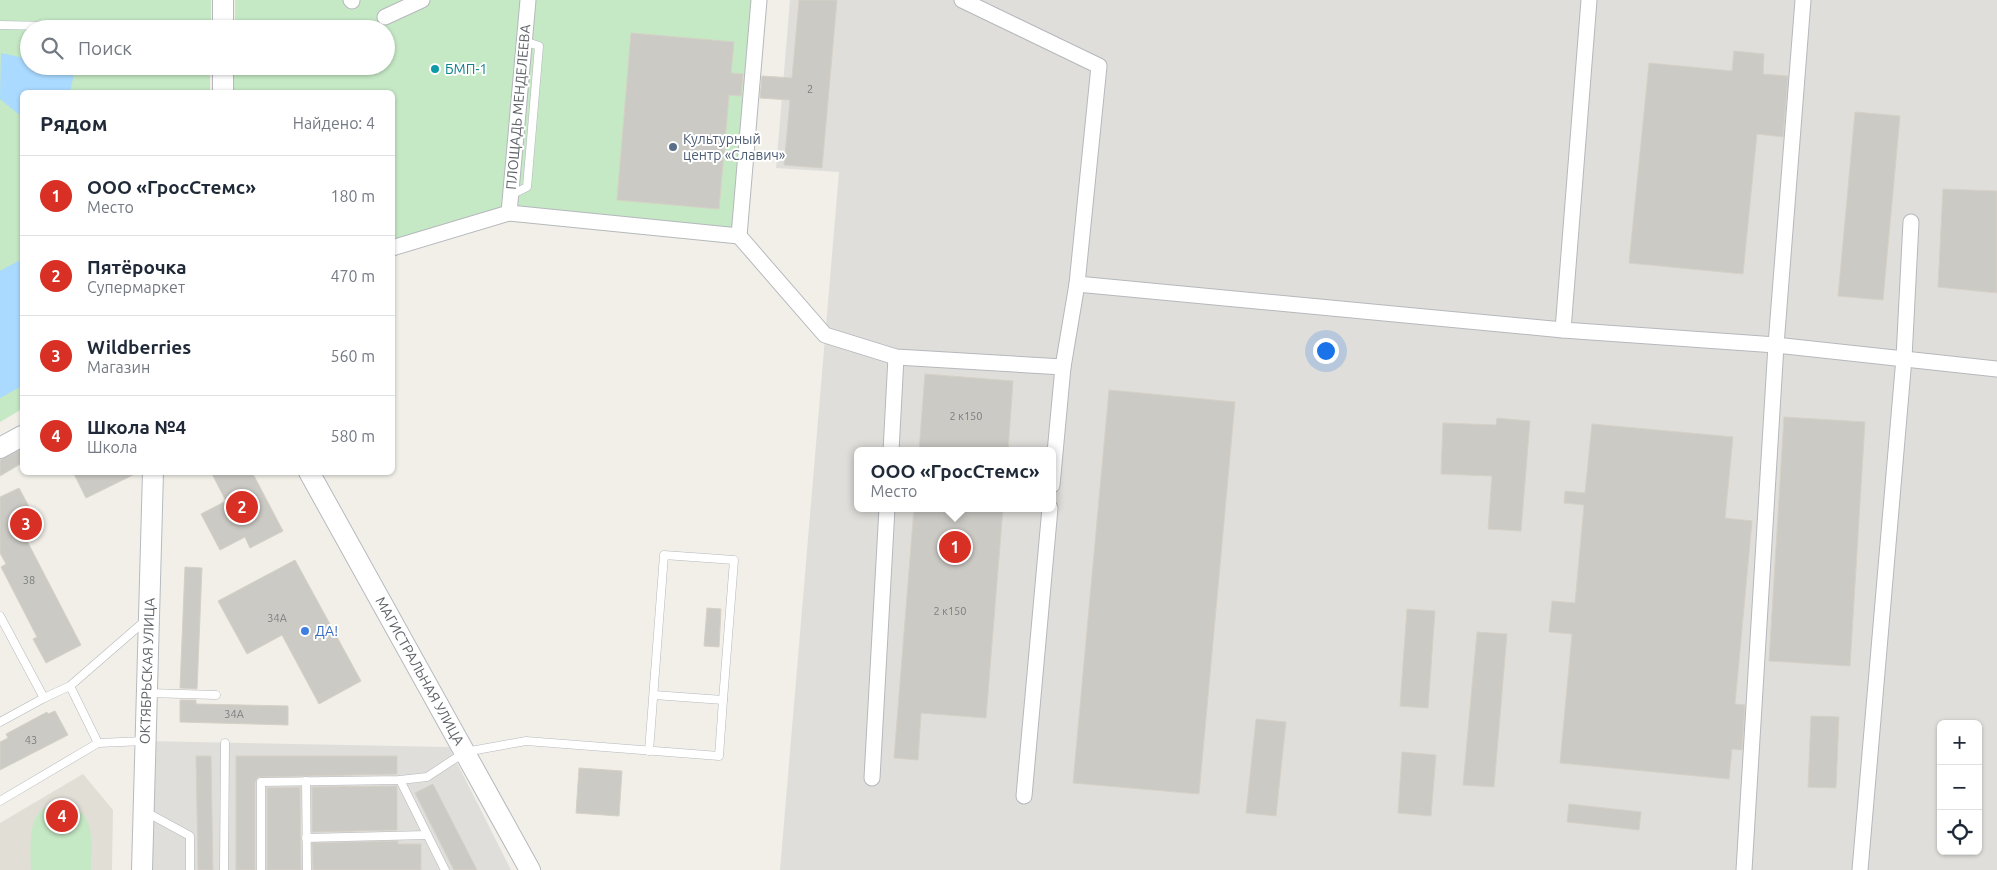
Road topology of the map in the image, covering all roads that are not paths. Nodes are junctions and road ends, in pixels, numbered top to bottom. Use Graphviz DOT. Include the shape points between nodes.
graph roads {
  1 [pos="223,0"];
  2 [pos="422,0"];
  3 [pos="528,0"];
  4 [pos="759,0"];
  5 [pos="962,0"];
  6 [pos="1589,0"];
  7 [pos="1803,0"];
  8 [pos="385,17"];
  9 [pos="222,20"];
  10 [pos="0,25"];
  11 [pos="20,25"];
  12 [pos="223,75"];
  13 [pos="223,90"];
  14 [pos="509,213"];
  15 [pos="1911,222"];
  16 [pos="739,236"];
  17 [pos="395,247"];
  18 [pos="1076,284"];
  19 [pos="1563,330"];
  20 [pos="1776,345"];
  21 [pos="896,357"];
  22 [pos="1904,358"];
  23 [pos="1063,367"];
  24 [pos="1997,369"];
  25 [pos="20,437"];
  26 [pos="891,447"];
  27 [pos="1056,447"];
  28 [pos="0,448"];
  29 [pos="153,475"];
  30 [pos="311,475"];
  31 [pos="887,512"];
  32 [pos="1050,512"];
  33 [pos="0,616"];
  34 [pos="148,618"];
  35 [pos="70,686"];
  36 [pos="146,693"];
  37 [pos="216,695"];
  38 [pos="654,695"];
  39 [pos="44,698"];
  40 [pos="723,700"];
  41 [pos="0,722"];
  42 [pos="145,741"];
  43 [pos="98,743"];
  44 [pos="225,743"];
  45 [pos="649,751"];
  46 [pos="466,752"];
  47 [pos="872,778"];
  48 [pos="400,780"];
  49 [pos="306,781"];
  50 [pos="1024,796"];
  51 [pos="0,801"];
  52 [pos="144,811"];
  53 [pos="427,835"];
  54 [pos="306,838"];
  55 [pos="142,870"];
  56 [pos="190,870"];
  57 [pos="224,870"];
  58 [pos="262,870"];
  59 [pos="306,870"];
  60 [pos="445,870"];
  61 [pos="530,870"];
  62 [pos="1744,870"];
  63 [pos="1860,870"];
  1 -- 9 [label="main road"];
  2 -- 8 [label="street"];
  3 -- 14 [label="street, ПЛОЩАДЬ МЕНДЕЛЕЕВА"];
  4 -- 16 [label="street"];
  5 -- 18 [label="street" via="1099,66"];
  6 -- 19 [label="street"];
  7 -- 20 [label="street"];
  10 -- 11 [label="lane"];
  12 -- 13 [label="main road"];
  14 -- 16 [label="street"];
  14 -- 17 [label="street"];
  15 -- 22 [label="street"];
  16 -- 21 [label="street" via="825,335"];
  18 -- 19 [label="street"];
  18 -- 23 [label="street"];
  19 -- 20 [label="street"];
  20 -- 22 [label="street"];
  20 -- 62 [label="street"];
  21 -- 23 [label="street"];
  21 -- 26 [label="street"];
  22 -- 24 [label="street"];
  22 -- 63 [label="street"];
  23 -- 27 [label="street"];
  25 -- 28 [label="main road"];
  29 -- 34 [label="main road, ОКТЯБРЬСКАЯ УЛИЦА"];
  30 -- 46 [label="main road, МАГИСТРАЛЬНАЯ УЛИЦА"];
  31 -- 47 [label="street"];
  32 -- 50 [label="street"];
  33 -- 39 [label="lane"];
  34 -- 35 [label="lane"];
  34 -- 36 [label="main road, ОКТЯБРЬСКАЯ УЛИЦА"];
  35 -- 39 [label="lane"];
  35 -- 43 [label="lane"];
  36 -- 37 [label="lane"];
  36 -- 42 [label="main road, ОКТЯБРЬСКАЯ УЛИЦА"];
  38 -- 40 [label="lane"];
  38 -- 40 [label="lane" via="664,555 734,560"];
  38 -- 45 [label="lane"];
  39 -- 41 [label="lane"];
  40 -- 45 [label="lane" via="719,756"];
  42 -- 43 [label="lane"];
  42 -- 52 [label="main road, ОКТЯБРЬСКАЯ УЛИЦА"];
  43 -- 51 [label="lane"];
  44 -- 57 [label="lane"];
  45 -- 46 [label="lane" via="526,741"];
  46 -- 48 [label="lane" via="427,777"];
  46 -- 61 [label="main road, МАГИСТРАЛЬНАЯ УЛИЦА"];
  48 -- 49 [label="lane"];
  48 -- 53 [label="lane"];
  49 -- 54 [label="lane"];
  49 -- 58 [label="lane" via="261,782"];
  52 -- 55 [label="main road, ОКТЯБРЬСКАЯ УЛИЦА"];
  52 -- 56 [label="lane" via="190,836"];
  53 -- 54 [label="lane"];
  53 -- 60 [label="lane"];
  54 -- 59 [label="lane"];
}
